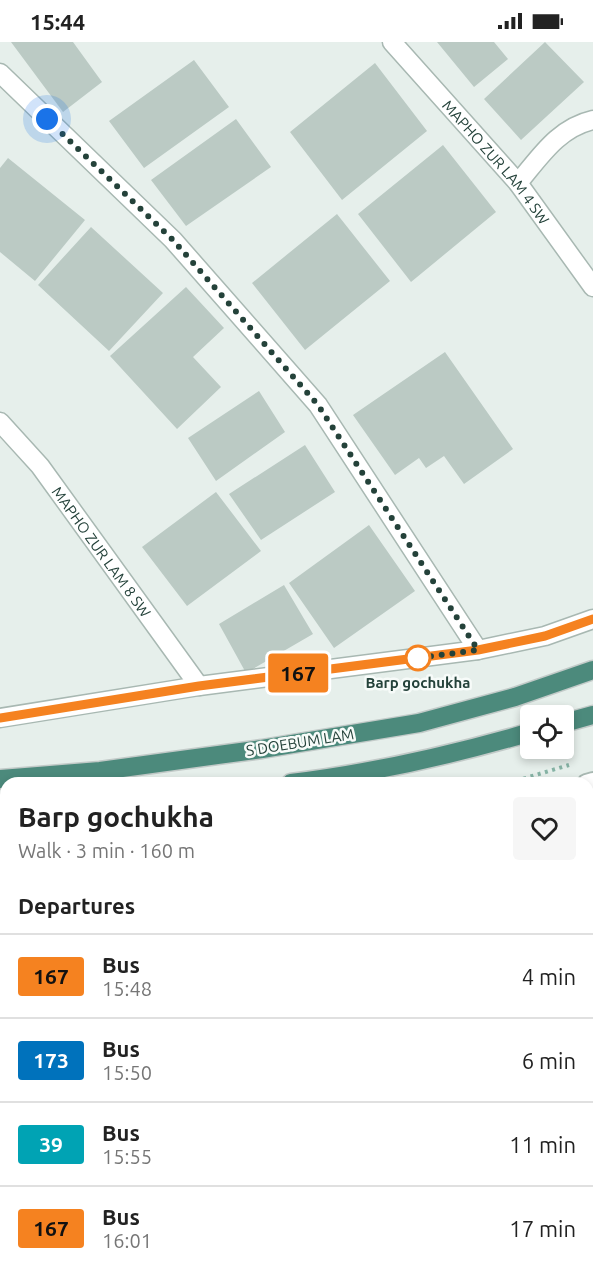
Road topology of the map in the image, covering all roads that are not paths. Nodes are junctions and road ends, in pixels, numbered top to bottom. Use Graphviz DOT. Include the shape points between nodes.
graph roads {
  1 [pos="392,42"];
  2 [pos="0,73"];
  3 [pos="593,120"];
  4 [pos="518,183"];
  5 [pos="593,287"];
  6 [pos="0,422"];
  7 [pos="593,619"];
  8 [pos="478,650"];
  9 [pos="593,670"];
  10 [pos="199,686"];
  11 [pos="593,715"];
  12 [pos="0,718"];
  13 [pos="574,720"];
  14 [pos="520,735"];
  15 [pos="25,777"];
  16 [pos="342,777"];
  1 -- 4 [label="street, MAPHO ZUR LAM 4 SW"];
  2 -- 8 [label="street" via="173,240 318,405"];
  3 -- 4 [label="street" via="577,124 554,140"];
  4 -- 5 [label="street, MAPHO ZUR LAM 4 SW"];
  6 -- 10 [label="street, MAPHO ZUR LAM 8 SW" via="40,466"];
  7 -- 8 [label="street" via="545,636"];
  8 -- 10 [label="street"];
  9 -- 15 [label="highway, S DOEBUM LAM" via="515,697 419,723 262,749"];
  10 -- 12 [label="street"];
  11 -- 13 [label="highway"];
  14 -- 16 [label="highway" via="427,760"];
}
